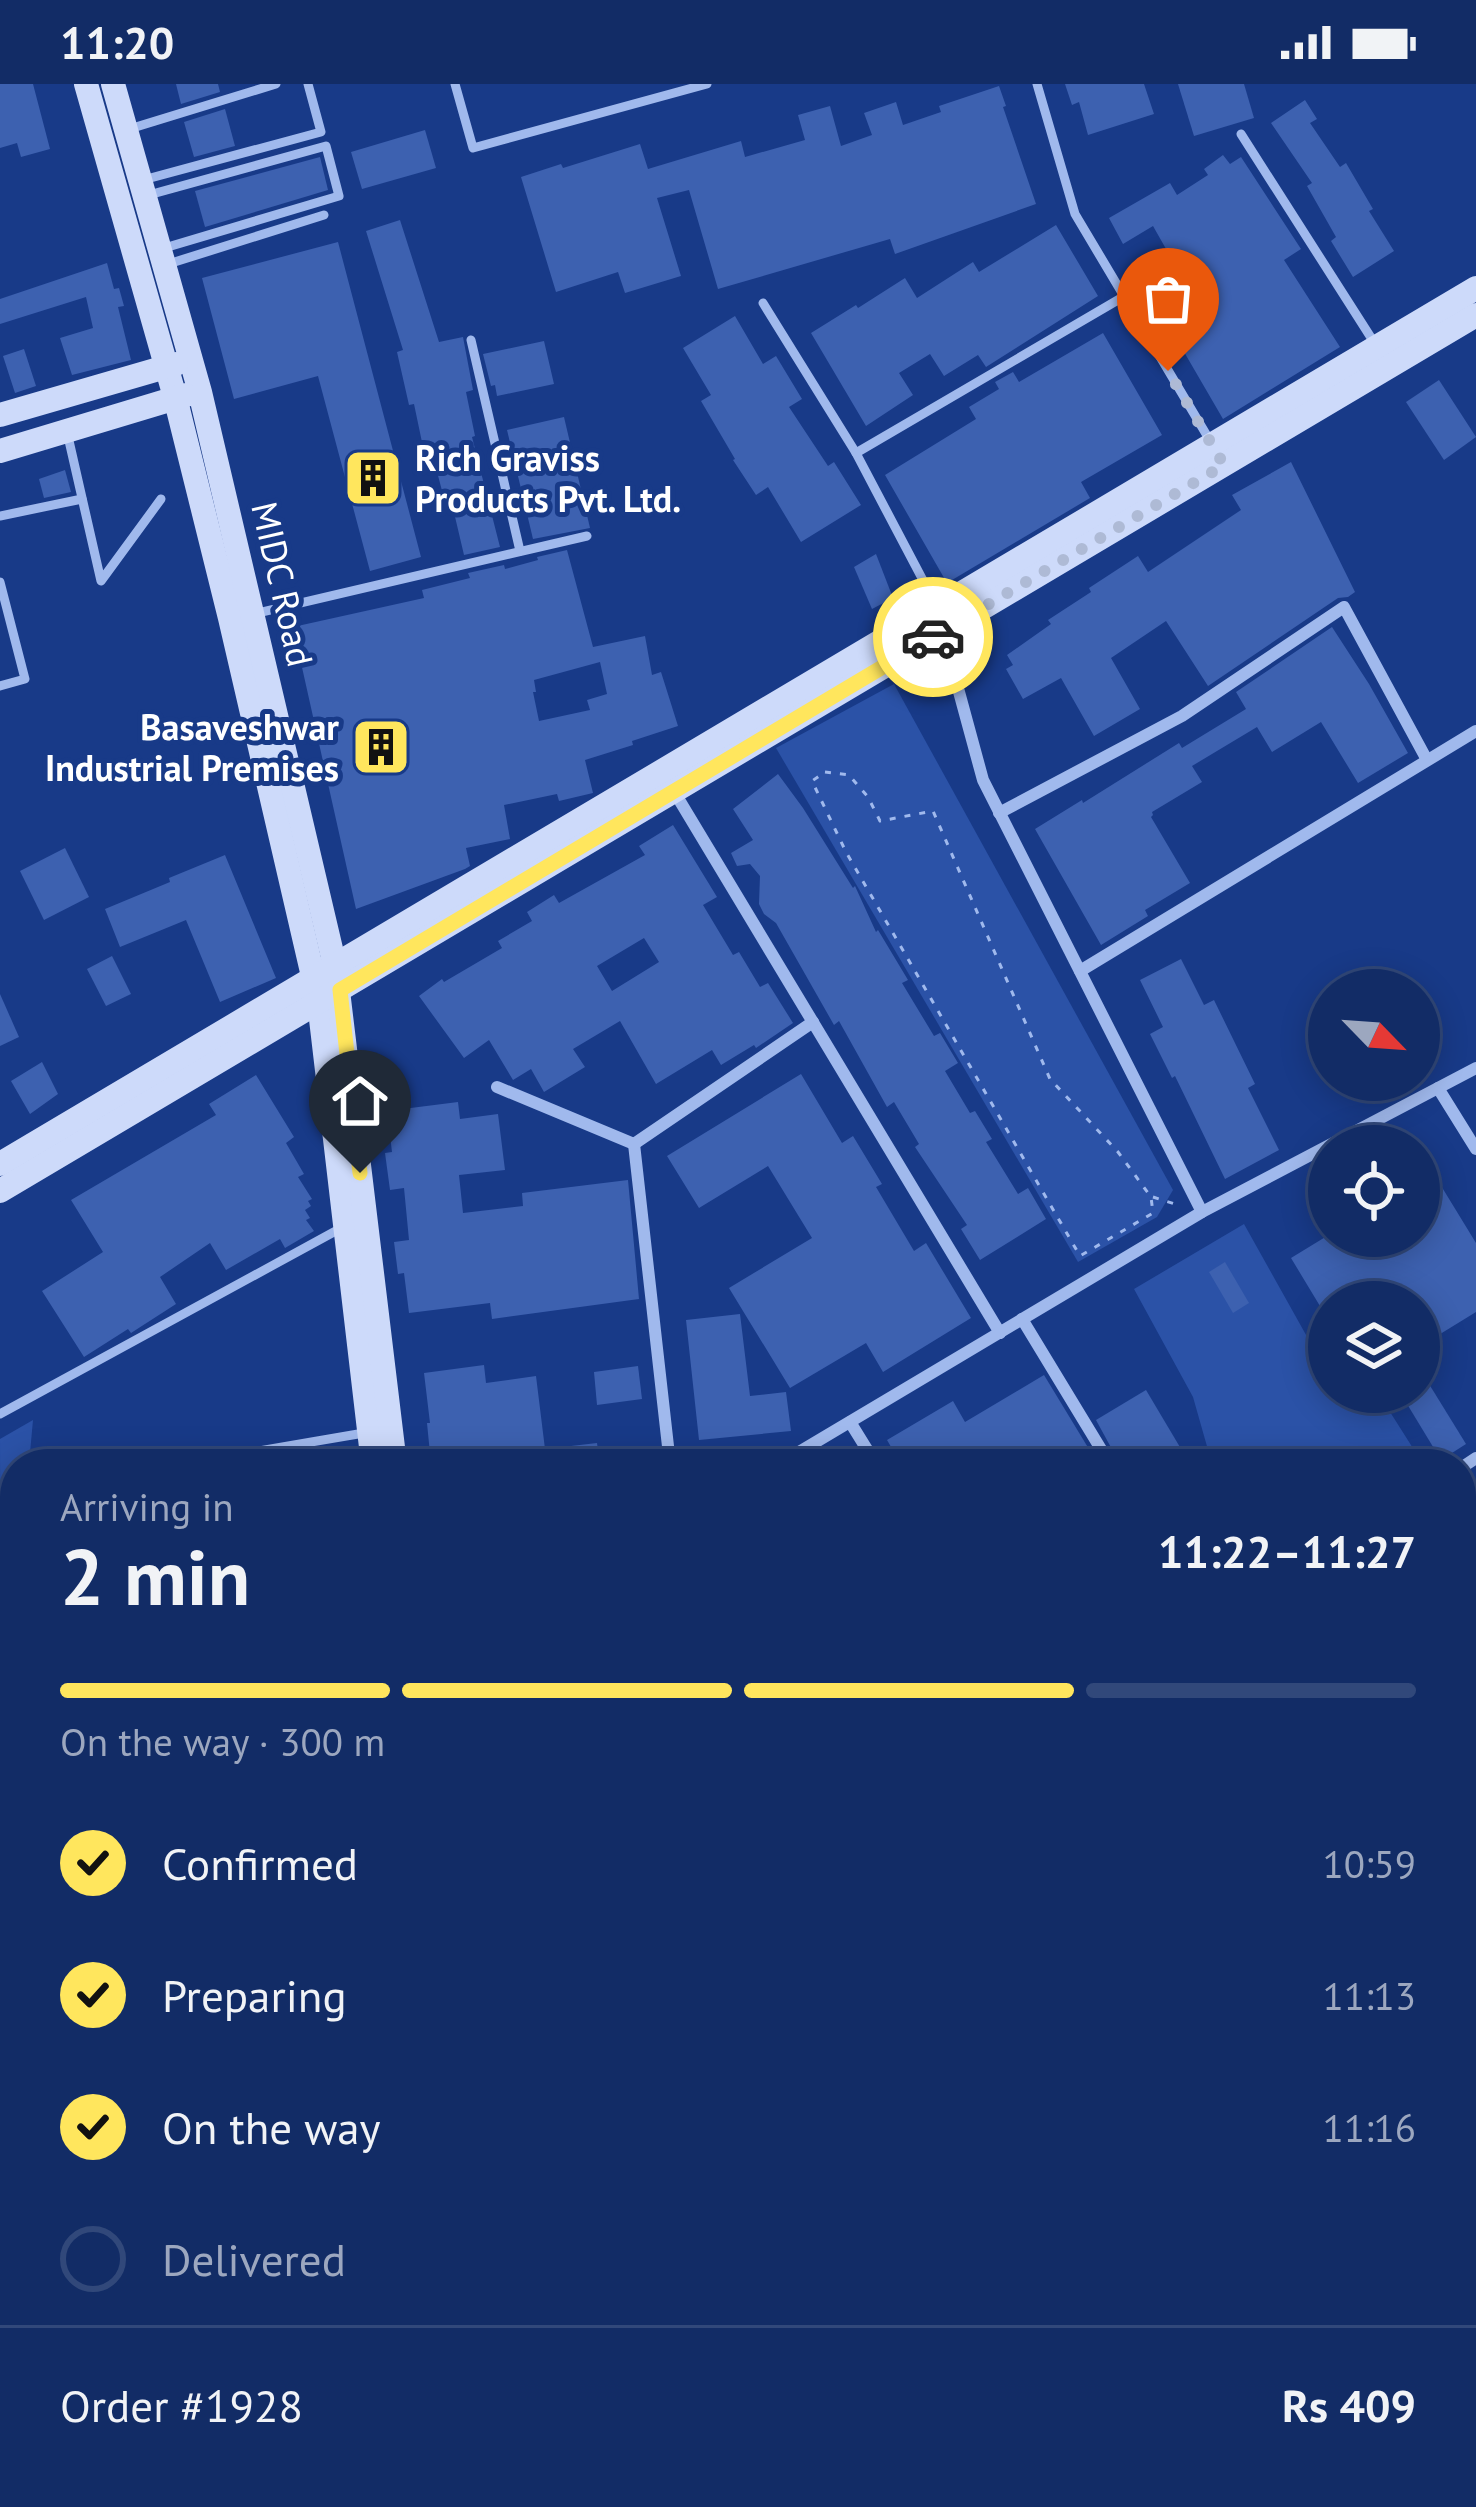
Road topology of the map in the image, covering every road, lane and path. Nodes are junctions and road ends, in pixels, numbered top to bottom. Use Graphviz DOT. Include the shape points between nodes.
graph roads {
  1 [pos="86,84"];
  2 [pos="113,84"];
  3 [pos="276,84"];
  4 [pos="308,84"];
  5 [pos="455,84"];
  6 [pos="707,84"];
  7 [pos="1037,84"];
  8 [pos="126,130"];
  9 [pos="1241,134"];
  10 [pos="143,188"];
  11 [pos="324,215"];
  12 [pos="163,257"];
  13 [pos="1476,288"];
  14 [pos="1123,297"];
  15 [pos="763,303"];
  16 [pos="1476,315"];
  17 [pos="471,340"];
  18 [pos="1384,356"];
  19 [pos="191,360"];
  20 [pos="166,368"];
  21 [pos="187,394"];
  22 [pos="0,415"];
  23 [pos="67,432"];
  24 [pos="0,451"];
  25 [pos="856,453"];
  26 [pos="1218,455"];
  27 [pos="82,499"];
  28 [pos="161,499"];
  29 [pos="0,517"];
  30 [pos="587,536"];
  31 [pos="520,551"];
  32 [pos="0,581"];
  33 [pos="242,616"];
  34 [pos="940,620"];
  35 [pos="0,686"];
  36 [pos="1476,730"];
  37 [pos="1427,760"];
  38 [pos="668,781"];
  39 [pos="999,813"];
  40 [pos="1079,971"];
  41 [pos="327,984"];
  42 [pos="813,1022"];
  43 [pos="1476,1068"];
  44 [pos="1440,1087"];
  45 [pos="497,1088"];
  46 [pos="1440,1091"];
  47 [pos="1413,1101"];
  48 [pos="634,1144"];
  49 [pos="1476,1150"];
  50 [pos="0,1164"];
  51 [pos="0,1191"];
  52 [pos="1151,1196"];
  53 [pos="1202,1212"];
  54 [pos="343,1227"];
  55 [pos="1022,1319"];
  56 [pos="1000,1333"];
  57 [pos="0,1414"];
  58 [pos="850,1422"];
  59 [pos="369,1432"];
  60 [pos="270,1449"];
  61 [pos="371,1449"];
  62 [pos="393,1449"];
  63 [pos="668,1449"];
  64 [pos="804,1449"];
  65 [pos="867,1449"];
  66 [pos="1101,1449"];
  1 -- 20 [label="main road, MIDC Road"];
  2 -- 8 [label="main road, MIDC Road"];
  3 -- 8 [label="lane"];
  4 -- 10 [label="lane" via="321,131"];
  5 -- 6 [label="lane" via="473,148"];
  7 -- 14 [label="lane" via="1075,214"];
  8 -- 10 [label="main road, MIDC Road"];
  9 -- 18 [label="lane"];
  10 -- 12 [label="main road, MIDC Road"];
  10 -- 12 [label="lane" via="326,146 339,196"];
  11 -- 12 [label="lane"];
  12 -- 19 [label="main road, MIDC Road"];
  13 -- 18 [label="main road"];
  14 -- 25 [label="lane"];
  14 -- 26 [label="lane"];
  15 -- 25 [label="lane"];
  16 -- 18 [label="main road"];
  17 -- 31 [label="lane"];
  18 -- 26 [label="main road"];
  19 -- 20 [label="main road"];
  19 -- 21 [label="main road, MIDC Road"];
  20 -- 21 [label="main road, MIDC Road"];
  20 -- 22 [label="main road"];
  21 -- 23 [label="main road"];
  21 -- 33 [label="main road, MIDC Road"];
  23 -- 24 [label="main road"];
  23 -- 27 [label="lane"];
  25 -- 34 [label="lane"];
  26 -- 34 [label="main road"];
  27 -- 28 [label="lane" via="100,581"];
  27 -- 29 [label="lane"];
  30 -- 31 [label="lane"];
  31 -- 33 [label="lane"];
  32 -- 35 [label="lane" via="25,679"];
  33 -- 41 [label="main road, MIDC Road"];
  34 -- 38 [label="main road"];
  34 -- 39 [label="street"];
  36 -- 37 [label="street"];
  37 -- 39 [label="street" via="1345,607 1182,716"];
  37 -- 40 [label="street"];
  38 -- 41 [label="main road"];
  38 -- 42 [label="street"];
  39 -- 40 [label="street"];
  40 -- 53 [label="street"];
  41 -- 50 [label="main road"];
  41 -- 51 [label="main road"];
  41 -- 54 [label="main road, MIDC Road"];
  41 -- 62 [label="main road, MIDC Road"];
  42 -- 48 [label="street"];
  42 -- 56 [label="street"];
  43 -- 44 [label="street"];
  45 -- 48 [label="street"];
  46 -- 49 [label="street"];
  47 -- 53 [label="street"];
  48 -- 63 [label="street"];
  52 -- 52 [label="path" via="1153,1213 1080,1256 812,781 826,772 849,775 880,821 933,811 1050,1079"];
  52 -- 53 [label="path"];
  53 -- 55 [label="street"];
  54 -- 57 [label="lane"];
  54 -- 59 [label="main road, MIDC Road"];
  55 -- 56 [label="street"];
  55 -- 66 [label="street"];
  56 -- 58 [label="street"];
  58 -- 64 [label="street"];
  58 -- 65 [label="street"];
  59 -- 60 [label="lane"];
  59 -- 61 [label="main road, MIDC Road"];
}
